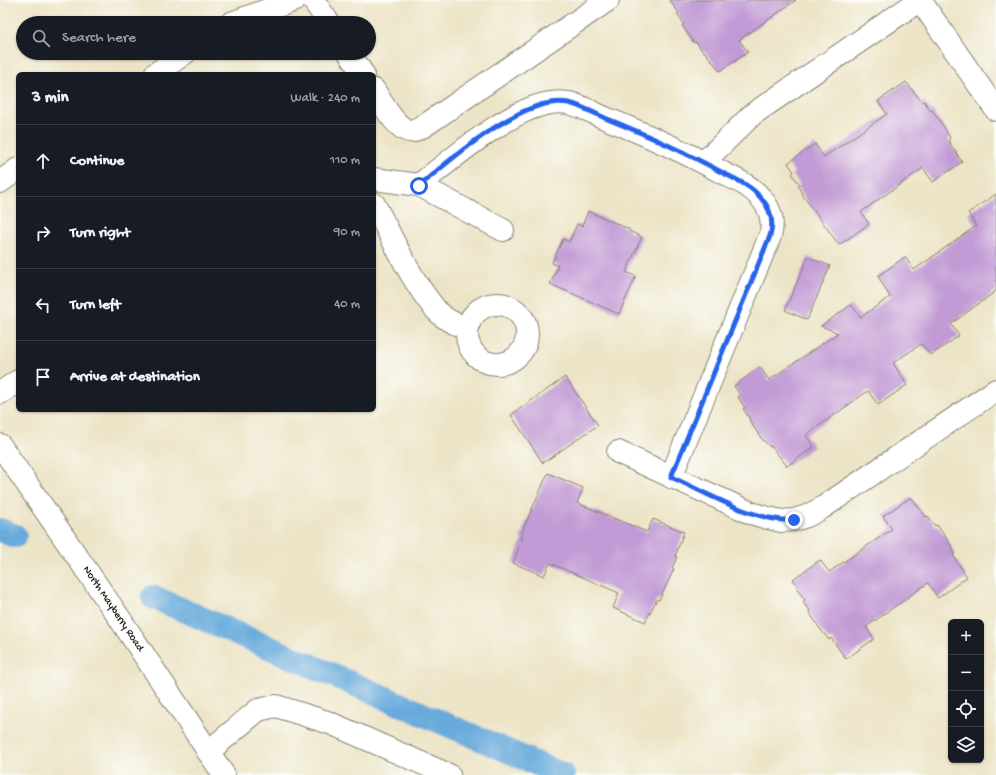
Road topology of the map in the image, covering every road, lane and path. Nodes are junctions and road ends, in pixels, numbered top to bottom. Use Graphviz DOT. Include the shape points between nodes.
graph roads {
  1 [pos="295,0"];
  2 [pos="313,0"];
  3 [pos="608,0"];
  4 [pos="920,0"];
  5 [pos="250,16"];
  6 [pos="324,16"];
  7 [pos="175,60"];
  8 [pos="354,60"];
  9 [pos="158,72"];
  10 [pos="362,72"];
  11 [pos="376,93"];
  12 [pos="996,110"];
  13 [pos="704,162"];
  14 [pos="16,170"];
  15 [pos="376,179"];
  16 [pos="0,182"];
  17 [pos="419,186"];
  18 [pos="376,208"];
  19 [pos="503,230"];
  20 [pos="468,328"];
  21 [pos="16,382"];
  22 [pos="996,390"];
  23 [pos="0,393"];
  24 [pos="0,445"];
  25 [pos="618,452"];
  26 [pos="671,477"];
  27 [pos="208,752"];
  28 [pos="224,775"];
  29 [pos="449,775"];
  1 -- 5 [label="street"];
  2 -- 6 [label="street"];
  3 -- 11 [label="street" via="424,126 412,131 397,124"];
  4 -- 12 [label="street"];
  4 -- 13 [label="street" via="753,114"];
  7 -- 9 [label="street"];
  8 -- 10 [label="street"];
  13 -- 17 [label="street" via="569,103 553,102 520,112 459,153"];
  13 -- 26 [label="street" via="754,190 767,205 773,225"];
  14 -- 16 [label="street"];
  15 -- 17 [label="street"];
  17 -- 19 [label="street"];
  18 -- 20 [label="street" via="410,271 437,311 448,320"];
  21 -- 23 [label="street"];
  22 -- 26 [label="street" via="822,508 794,520 781,521 750,513"];
  24 -- 27 [label="street, North Mayberry Road"];
  25 -- 26 [label="street"];
  27 -- 28 [label="street, North Mayberry Road"];
  27 -- 29 [label="street" via="258,710 276,706 330,723"];
}
